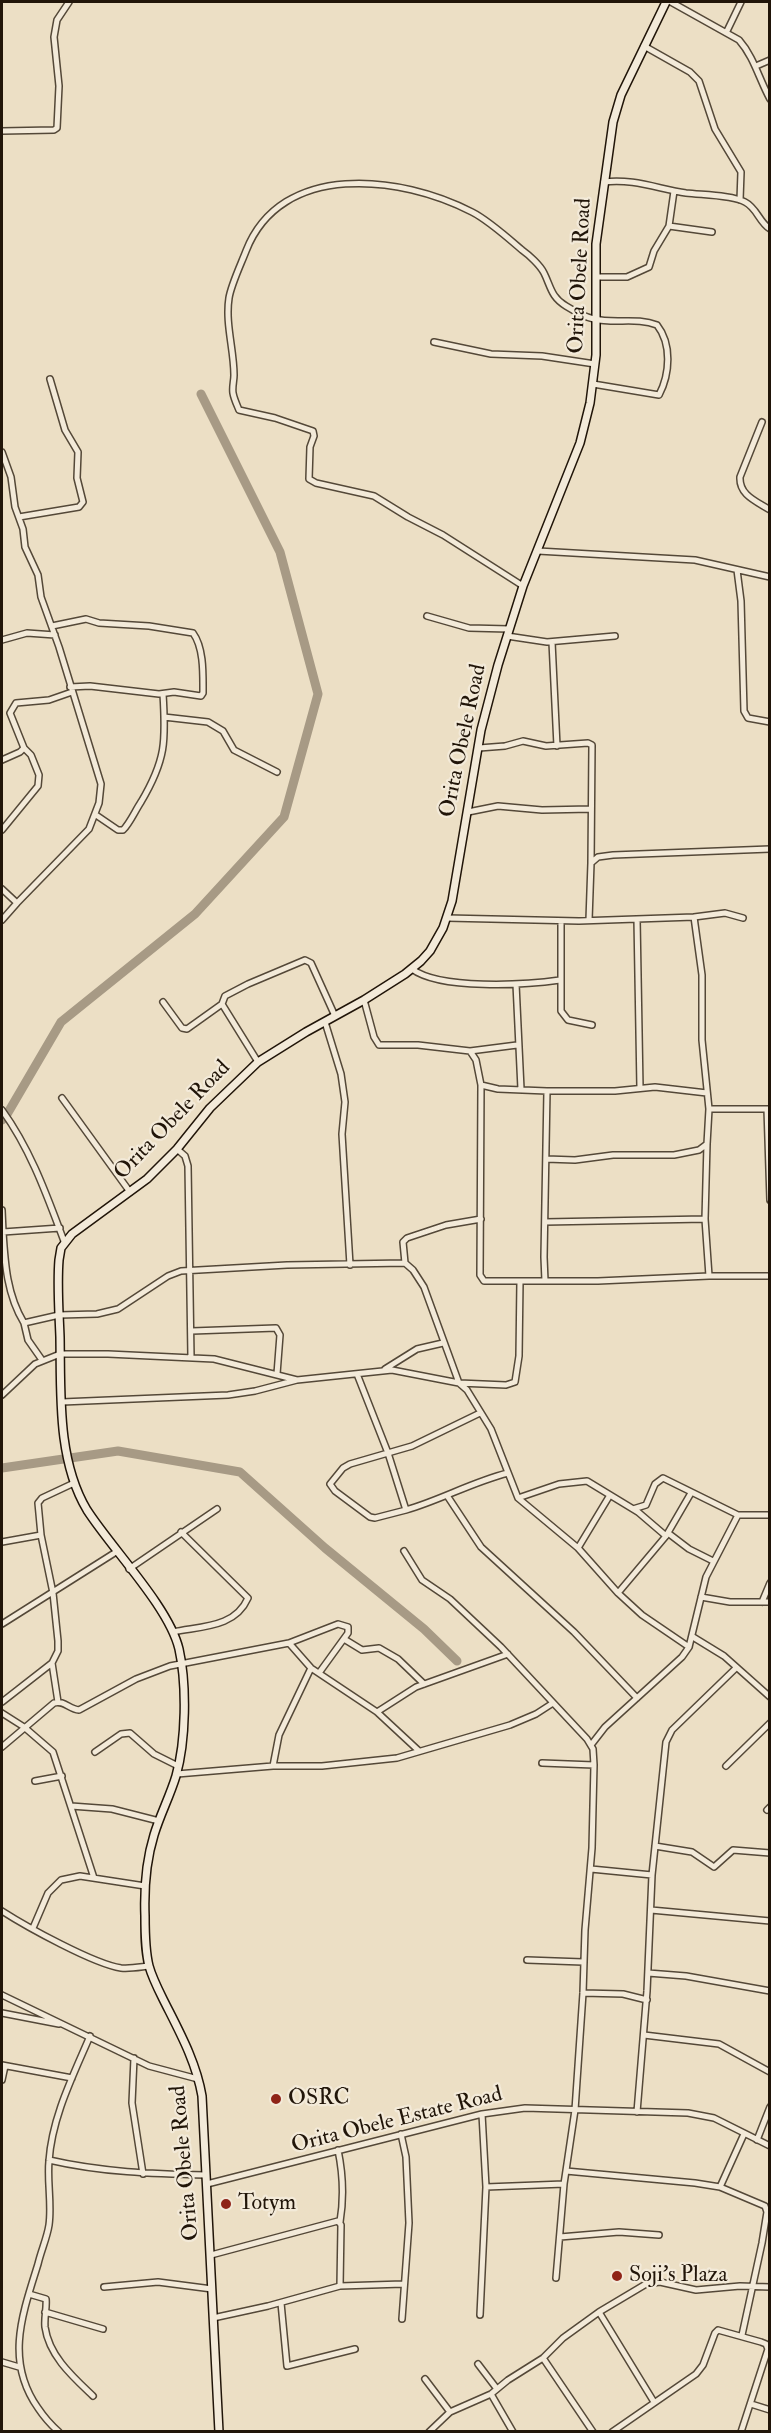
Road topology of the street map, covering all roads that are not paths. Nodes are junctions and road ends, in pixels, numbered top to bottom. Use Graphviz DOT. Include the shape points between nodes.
graph roads {
  1 [pos="69,2"];
  2 [pos="666,2"];
  3 [pos="671,2"];
  4 [pos="741,2"];
  5 [pos="727,31"];
  6 [pos="644,46"];
  7 [pos="770,60"];
  8 [pos="756,66"];
  9 [pos="770,99"];
  10 [pos="2,131"];
  11 [pos="604,182"];
  12 [pos="674,190"];
  13 [pos="740,200"];
  14 [pos="669,226"];
  15 [pos="770,229"];
  16 [pos="712,232"];
  17 [pos="596,277"];
  18 [pos="596,320"];
  19 [pos="434,342"];
  20 [pos="595,363"];
  21 [pos="50,379"];
  22 [pos="593,384"];
  23 [pos="762,422"];
  24 [pos="2,452"];
  25 [pos="770,510"];
  26 [pos="19,517"];
  27 [pos="538,551"];
  28 [pos="737,570"];
  29 [pos="770,577"];
  30 [pos="523,586"];
  31 [pos="428,616"];
  32 [pos="51,626"];
  33 [pos="508,632"];
  34 [pos="55,635"];
  35 [pos="615,636"];
  36 [pos="2,640"];
  37 [pos="552,642"];
  38 [pos="71,690"];
  39 [pos="163,694"];
  40 [pos="164,717"];
  41 [pos="770,722"];
  42 [pos="557,746"];
  43 [pos="24,748"];
  44 [pos="478,748"];
  45 [pos="2,760"];
  46 [pos="277,772"];
  47 [pos="591,809"];
  48 [pos="468,812"];
  49 [pos="96,815"];
  50 [pos="2,830"];
  51 [pos="770,849"];
  52 [pos="591,863"];
  53 [pos="2,889"];
  54 [pos="17,903"];
  55 [pos="694,916"];
  56 [pos="447,918"];
  57 [pos="743,918"];
  58 [pos="637,919"];
  59 [pos="2,920"];
  60 [pos="589,920"];
  61 [pos="561,921"];
  62 [pos="412,969"];
  63 [pos="560,980"];
  64 [pos="516,984"];
  65 [pos="364,1000"];
  66 [pos="163,1002"];
  67 [pos="222,1004"];
  68 [pos="334,1016"];
  69 [pos="325,1022"];
  70 [pos="592,1025"];
  71 [pos="518,1045"];
  72 [pos="470,1051"];
  73 [pos="258,1062"];
  74 [pos="481,1085"];
  75 [pos="640,1088"];
  76 [pos="521,1089"];
  77 [pos="548,1091"];
  78 [pos="706,1093"];
  79 [pos="62,1098"];
  80 [pos="709,1108"];
  81 [pos="768,1108"];
  82 [pos="2,1110"];
  83 [pos="708,1144"];
  84 [pos="177,1149"];
  85 [pos="546,1159"];
  86 [pos="130,1192"];
  87 [pos="770,1200"];
  88 [pos="2,1210"];
  89 [pos="481,1219"];
  90 [pos="705,1219"];
  91 [pos="544,1222"];
  92 [pos="60,1228"];
  93 [pos="3,1232"];
  94 [pos="64,1241"];
  95 [pos="405,1263"];
  96 [pos="350,1265"];
  97 [pos="188,1271"];
  98 [pos="709,1276"];
  99 [pos="770,1276"];
  100 [pos="520,1281"];
  101 [pos="545,1281"];
  102 [pos="59,1315"];
  103 [pos="24,1323"];
  104 [pos="192,1331"];
  105 [pos="443,1343"];
  106 [pos="60,1354"];
  107 [pos="191,1357"];
  108 [pos="42,1360"];
  109 [pos="384,1370"];
  110 [pos="277,1374"];
  111 [pos="357,1374"];
  112 [pos="297,1380"];
  113 [pos="12,1383"];
  114 [pos="459,1383"];
  115 [pos="2,1388"];
  116 [pos="2,1395"];
  117 [pos="62,1402"];
  118 [pos="480,1413"];
  119 [pos="388,1454"];
  120 [pos="508,1473"];
  121 [pos="74,1483"];
  122 [pos="691,1493"];
  123 [pos="610,1495"];
  124 [pos="448,1497"];
  125 [pos="518,1498"];
  126 [pos="217,1509"];
  127 [pos="633,1509"];
  128 [pos="406,1510"];
  129 [pos="738,1515"];
  130 [pos="770,1515"];
  131 [pos="181,1532"];
  132 [pos="667,1534"];
  133 [pos="41,1535"];
  134 [pos="2,1542"];
  135 [pos="578,1548"];
  136 [pos="404,1551"];
  137 [pos="116,1552"];
  138 [pos="713,1561"];
  139 [pos="129,1569"];
  140 [pos="770,1583"];
  141 [pos="53,1593"];
  142 [pos="618,1593"];
  143 [pos="701,1598"];
  144 [pos="762,1602"];
  145 [pos="770,1602"];
  146 [pos="2,1624"];
  147 [pos="173,1632"];
  148 [pos="693,1637"];
  149 [pos="344,1639"];
  150 [pos="289,1643"];
  151 [pos="689,1647"];
  152 [pos="508,1654"];
  153 [pos="52,1663"];
  154 [pos="181,1663"];
  155 [pos="311,1668"];
  156 [pos="736,1668"];
  157 [pos="319,1673"];
  158 [pos="424,1684"];
  159 [pos="770,1697"];
  160 [pos="637,1698"];
  161 [pos="2,1702"];
  162 [pos="57,1702"];
  163 [pos="553,1703"];
  164 [pos="376,1712"];
  165 [pos="2,1713"];
  166 [pos="770,1723"];
  167 [pos="24,1727"];
  168 [pos="591,1745"];
  169 [pos="2,1747"];
  170 [pos="419,1751"];
  171 [pos="95,1752"];
  172 [pos="542,1763"];
  173 [pos="594,1765"];
  174 [pos="273,1766"];
  175 [pos="726,1766"];
  176 [pos="177,1770"];
  177 [pos="62,1776"];
  178 [pos="35,1782"];
  179 [pos="70,1806"];
  180 [pos="159,1821"];
  181 [pos="655,1846"];
  182 [pos="770,1853"];
  183 [pos="591,1869"];
  184 [pos="652,1875"];
  185 [pos="94,1878"];
  186 [pos="145,1886"];
  187 [pos="651,1910"];
  188 [pos="2,1911"];
  189 [pos="770,1921"];
  190 [pos="33,1928"];
  191 [pos="527,1960"];
  192 [pos="583,1962"];
  193 [pos="149,1966"];
  194 [pos="648,1973"];
  195 [pos="770,1991"];
  196 [pos="583,1993"];
  197 [pos="2,1995"];
  198 [pos="647,2000"];
  199 [pos="2,2013"];
  200 [pos="67,2025"];
  201 [pos="644,2035"];
  202 [pos="90,2036"];
  203 [pos="134,2058"];
  204 [pos="3,2066"];
  205 [pos="770,2072"];
  206 [pos="72,2078"];
  207 [pos="198,2079"];
  208 [pos="2,2080"];
  209 [pos="770,2107"];
  210 [pos="575,2110"];
  211 [pos="637,2112"];
  212 [pos="482,2114"];
  213 [pos="401,2134"];
  214 [pos="744,2134"];
  215 [pos="757,2140"];
  216 [pos="770,2146"];
  217 [pos="338,2150"];
  218 [pos="49,2160"];
  219 [pos="566,2171"];
  220 [pos="143,2174"];
  221 [pos="206,2175"];
  222 [pos="207,2184"];
  223 [pos="564,2184"];
  224 [pos="486,2187"];
  225 [pos="720,2187"];
  226 [pos="340,2222"];
  227 [pos="659,2235"];
  228 [pos="560,2237"];
  229 [pos="211,2254"];
  230 [pos="556,2278"];
  231 [pos="404,2284"];
  232 [pos="340,2286"];
  233 [pos="753,2286"];
  234 [pos="104,2287"];
  235 [pos="770,2288"];
  236 [pos="212,2289"];
  237 [pos="29,2294"];
  238 [pos="280,2303"];
  239 [pos="45,2312"];
  240 [pos="599,2312"];
  241 [pos="480,2315"];
  242 [pos="213,2318"];
  243 [pos="402,2319"];
  244 [pos="103,2329"];
  245 [pos="742,2335"];
  246 [pos="355,2349"];
  247 [pos="543,2358"];
  248 [pos="2,2362"];
  249 [pos="478,2364"];
  250 [pos="19,2367"];
  251 [pos="425,2379"];
  252 [pos="497,2389"];
  253 [pos="491,2394"];
  254 [pos="93,2396"];
  255 [pos="654,2402"];
  256 [pos="751,2404"];
  257 [pos="770,2410"];
  258 [pos="450,2412"];
  259 [pos="59,2432"];
  260 [pos="219,2432"];
  261 [pos="429,2432"];
  262 [pos="513,2432"];
  263 [pos="593,2432"];
  264 [pos="612,2432"];
  265 [pos="741,2432"];
  1 -- 10 [label="street" via="57,20 54,37 59,86 57,128"];
  2 -- 6 [label="main road, Orita Obele Road"];
  3 -- 5 [label="street"];
  4 -- 5 [label="street"];
  5 -- 8 [label="street" via="746,47"];
  6 -- 11 [label="main road, Orita Obele Road" via="617,108"];
  6 -- 13 [label="street" via="699,81 715,129 741,172"];
  7 -- 8 [label="street"];
  8 -- 9 [label="street"];
  11 -- 12 [label="street" via="621,180"];
  11 -- 17 [label="main road, Orita Obele Road"];
  12 -- 13 [label="street"];
  12 -- 14 [label="street"];
  13 -- 15 [label="street" via="752,207"];
  14 -- 16 [label="street"];
  14 -- 17 [label="street" via="649,267 627,277"];
  17 -- 18 [label="main road, Orita Obele Road"];
  18 -- 20 [label="main road, Orita Obele Road"];
  18 -- 22 [label="street" via="657,325 666,342 668,365 657,396"];
  18 -- 30 [label="street" via="554,297 544,271 472,212 414,191 372,184 319,187 285,201 256,230 229,298 233,393 239,410 313,431 309,479 375,496"];
  19 -- 20 [label="street" via="491,354"];
  20 -- 22 [label="main road, Orita Obele Road"];
  21 -- 26 [label="street" via="65,430 78,453 77,478 83,502 79,507"];
  22 -- 27 [label="main road, Orita Obele Road" via="580,443"];
  23 -- 25 [label="street" via="740,484 744,493"];
  24 -- 26 [label="street"];
  26 -- 32 [label="street"];
  27 -- 28 [label="street" via="673,558"];
  27 -- 30 [label="main road, Orita Obele Road"];
  28 -- 29 [label="street"];
  28 -- 41 [label="street" via="744,711 748,718"];
  30 -- 33 [label="main road, Orita Obele Road"];
  31 -- 33 [label="street" via="469,628"];
  32 -- 34 [label="street"];
  32 -- 39 [label="street" via="86,619 193,633 202,664 202,695"];
  33 -- 37 [label="street"];
  33 -- 44 [label="main road, Orita Obele Road"];
  34 -- 36 [label="street" via="27,633"];
  34 -- 38 [label="street"];
  35 -- 37 [label="street"];
  37 -- 42 [label="street"];
  38 -- 39 [label="street" via="90,686"];
  38 -- 43 [label="street" via="49,700 24,701 12,707 10,713"];
  38 -- 49 [label="street" via="101,784"];
  39 -- 40 [label="street"];
  40 -- 46 [label="street" via="208,722 223,731 234,750"];
  40 -- 49 [label="street" via="162,757 125,828 117,830"];
  42 -- 44 [label="street" via="523,741"];
  42 -- 47 [label="street" via="592,746"];
  43 -- 45 [label="street"];
  43 -- 50 [label="street" via="39,776 38,786"];
  44 -- 48 [label="main road, Orita Obele Road"];
  47 -- 48 [label="street" via="498,806"];
  47 -- 52 [label="street"];
  48 -- 56 [label="main road, Orita Obele Road"];
  49 -- 54 [label="street" via="85,835"];
  51 -- 52 [label="street" via="613,855 598,857"];
  52 -- 60 [label="street"];
  53 -- 54 [label="street"];
  54 -- 59 [label="street"];
  55 -- 57 [label="street" via="725,913"];
  55 -- 58 [label="street"];
  55 -- 78 [label="street" via="702,975"];
  56 -- 61 [label="street"];
  56 -- 62 [label="main road, Orita Obele Road" via="430,951"];
  58 -- 60 [label="street"];
  58 -- 75 [label="street"];
  60 -- 61 [label="street"];
  61 -- 63 [label="street"];
  62 -- 64 [label="street" via="428,977 482,985"];
  62 -- 65 [label="main road, Orita Obele Road"];
  63 -- 64 [label="street"];
  63 -- 70 [label="street" via="563,1016"];
  64 -- 71 [label="street"];
  65 -- 68 [label="main road, Orita Obele Road"];
  65 -- 72 [label="street" via="379,1045"];
  66 -- 67 [label="street" via="182,1028 187,1029"];
  67 -- 68 [label="street" via="225,996 305,960 311,963"];
  67 -- 73 [label="street"];
  68 -- 69 [label="main road, Orita Obele Road"];
  69 -- 73 [label="main road, Orita Obele Road"];
  69 -- 96 [label="street" via="345,1101 342,1134"];
  71 -- 72 [label="street"];
  71 -- 76 [label="street"];
  72 -- 74 [label="street"];
  73 -- 84 [label="main road, Orita Obele Road" via="210,1108"];
  74 -- 76 [label="street"];
  74 -- 89 [label="street"];
  75 -- 77 [label="street"];
  75 -- 78 [label="street"];
  76 -- 77 [label="street"];
  77 -- 85 [label="street"];
  78 -- 80 [label="street"];
  79 -- 86 [label="street"];
  80 -- 81 [label="street"];
  80 -- 83 [label="street"];
  81 -- 87 [label="street"];
  82 -- 92 [label="street" via="30,1156"];
  83 -- 85 [label="street" via="674,1155"];
  83 -- 90 [label="street"];
  84 -- 86 [label="main road, Orita Obele Road"];
  84 -- 97 [label="street" via="188,1166"];
  85 -- 91 [label="street"];
  86 -- 94 [label="main road, Orita Obele Road"];
  88 -- 93 [label="street"];
  89 -- 95 [label="street" via="456,1222 407,1238 403,1242"];
  89 -- 100 [label="street" via="482,1278"];
  90 -- 91 [label="street"];
  90 -- 98 [label="street"];
  91 -- 101 [label="street"];
  92 -- 93 [label="street"];
  92 -- 94 [label="street"];
  93 -- 103 [label="street" via="10,1291"];
  94 -- 102 [label="main road, Orita Obele Road" via="59,1260"];
  95 -- 96 [label="street"];
  95 -- 105 [label="street" via="424,1287"];
  96 -- 97 [label="street"];
  97 -- 102 [label="street" via="168,1276 118,1309"];
  97 -- 104 [label="street"];
  98 -- 99 [label="street"];
  98 -- 101 [label="street"];
  100 -- 101 [label="street"];
  100 -- 114 [label="street" via="515,1382"];
  102 -- 103 [label="street"];
  102 -- 106 [label="main road, Orita Obele Road"];
  103 -- 108 [label="street" via="28,1340"];
  104 -- 107 [label="street"];
  104 -- 110 [label="street" via="276,1328 280,1335"];
  105 -- 109 [label="street" via="417,1349"];
  105 -- 114 [label="street"];
  106 -- 107 [label="street"];
  106 -- 108 [label="street"];
  106 -- 117 [label="main road, Orita Obele Road"];
  107 -- 110 [label="street"];
  108 -- 113 [label="street"];
  109 -- 111 [label="street"];
  109 -- 114 [label="street"];
  110 -- 112 [label="street"];
  111 -- 112 [label="street"];
  111 -- 119 [label="street"];
  112 -- 117 [label="street" via="228,1395"];
  113 -- 115 [label="street"];
  113 -- 116 [label="street"];
  114 -- 118 [label="street"];
  117 -- 121 [label="main road, Orita Obele Road"];
  118 -- 119 [label="street"];
  118 -- 120 [label="street" via="496,1440"];
  119 -- 128 [label="street"];
  119 -- 128 [label="street" via="350,1464 333,1479 332,1488 370,1517"];
  120 -- 124 [label="street" via="472,1484"];
  120 -- 125 [label="street"];
  121 -- 133 [label="street" via="40,1500"];
  121 -- 137 [label="main road, Orita Obele Road"];
  122 -- 127 [label="street" via="660,1479 646,1505"];
  122 -- 129 [label="street"];
  122 -- 132 [label="street"];
  123 -- 125 [label="street" via="582,1480"];
  123 -- 127 [label="street"];
  123 -- 135 [label="street"];
  124 -- 128 [label="street"];
  124 -- 160 [label="street" via="481,1547 574,1632"];
  125 -- 135 [label="street"];
  126 -- 131 [label="street"];
  127 -- 132 [label="street"];
  129 -- 130 [label="street"];
  129 -- 138 [label="street"];
  131 -- 139 [label="street"];
  131 -- 147 [label="street" via="248,1598 228,1622"];
  132 -- 138 [label="street"];
  132 -- 142 [label="street"];
  133 -- 134 [label="street"];
  133 -- 141 [label="street"];
  135 -- 142 [label="street"];
  136 -- 152 [label="street" via="422,1580 450,1599"];
  137 -- 139 [label="main road, Orita Obele Road"];
  137 -- 141 [label="street"];
  138 -- 143 [label="street"];
  139 -- 147 [label="main road, Orita Obele Road"];
  140 -- 144 [label="street"];
  141 -- 146 [label="street"];
  141 -- 153 [label="street" via="58,1651"];
  142 -- 151 [label="street"];
  143 -- 144 [label="street"];
  143 -- 148 [label="street"];
  144 -- 145 [label="street"];
  147 -- 154 [label="main road, Orita Obele Road"];
  148 -- 151 [label="street"];
  148 -- 156 [label="street"];
  149 -- 150 [label="street" via="349,1630 342,1624"];
  149 -- 157 [label="street"];
  149 -- 158 [label="street" via="360,1650 379,1648 398,1659"];
  150 -- 154 [label="street"];
  150 -- 155 [label="street"];
  151 -- 160 [label="street"];
  152 -- 158 [label="street"];
  152 -- 163 [label="street"];
  153 -- 161 [label="street"];
  153 -- 162 [label="street"];
  154 -- 162 [label="street" via="136,1680 85,1708 74,1709"];
  154 -- 176 [label="main road, Orita Obele Road" via="183,1717"];
  155 -- 157 [label="street"];
  155 -- 174 [label="street" via="279,1735"];
  156 -- 159 [label="street"];
  156 -- 181 [label="street" via="669,1736"];
  157 -- 164 [label="street"];
  158 -- 164 [label="street"];
  160 -- 168 [label="street"];
  162 -- 167 [label="street"];
  163 -- 168 [label="street"];
  163 -- 170 [label="street" via="518,1722"];
  164 -- 170 [label="street"];
  165 -- 167 [label="street"];
  166 -- 175 [label="street"];
  167 -- 169 [label="street"];
  167 -- 177 [label="street" via="53,1752"];
  168 -- 173 [label="street"];
  170 -- 174 [label="street" via="397,1758 322,1766"];
  171 -- 176 [label="street" via="121,1734 130,1733"];
  172 -- 173 [label="street"];
  173 -- 183 [label="street"];
  174 -- 176 [label="street"];
  176 -- 180 [label="main road, Orita Obele Road"];
  177 -- 178 [label="street"];
  177 -- 179 [label="street"];
  179 -- 180 [label="street" via="112,1809"];
  179 -- 185 [label="street"];
  180 -- 186 [label="main road, Orita Obele Road"];
  181 -- 182 [label="street" via="692,1852 714,1867 733,1850"];
  181 -- 184 [label="street"];
  183 -- 184 [label="street"];
  183 -- 192 [label="street"];
  184 -- 187 [label="street"];
  185 -- 186 [label="street"];
  185 -- 190 [label="street" via="69,1877 55,1884"];
  186 -- 193 [label="main road, Orita Obele Road"];
  187 -- 189 [label="street"];
  187 -- 194 [label="street"];
  188 -- 190 [label="street"];
  190 -- 193 [label="street" via="111,1965 128,1969"];
  191 -- 192 [label="street"];
  192 -- 196 [label="street"];
  193 -- 207 [label="main road, Orita Obele Road"];
  194 -- 195 [label="street"];
  194 -- 198 [label="street"];
  196 -- 198 [label="street" via="623,1994"];
  196 -- 210 [label="street"];
  197 -- 200 [label="street"];
  198 -- 201 [label="street"];
  199 -- 200 [label="street"];
  200 -- 202 [label="street"];
  201 -- 205 [label="street" via="719,2044"];
  201 -- 211 [label="street"];
  202 -- 203 [label="street"];
  202 -- 206 [label="street"];
  203 -- 207 [label="street" via="157,2069"];
  203 -- 220 [label="street" via="132,2103"];
  204 -- 206 [label="street"];
  204 -- 208 [label="street"];
  206 -- 218 [label="street"];
  207 -- 221 [label="main road, Orita Obele Road"];
  209 -- 215 [label="street"];
  210 -- 211 [label="street, Orita Obele Estate Road"];
  210 -- 212 [label="street, Orita Obele Estate Road" via="525,2108"];
  210 -- 219 [label="street"];
  211 -- 214 [label="street, Orita Obele Estate Road" via="704,2116"];
  212 -- 213 [label="street, Orita Obele Estate Road"];
  212 -- 224 [label="street"];
  213 -- 217 [label="street, Orita Obele Estate Road"];
  213 -- 231 [label="street" via="409,2223"];
  214 -- 215 [label="street, Orita Obele Estate Road"];
  214 -- 225 [label="street"];
  215 -- 216 [label="street, Orita Obele Estate Road"];
  217 -- 222 [label="street, Orita Obele Estate Road"];
  217 -- 226 [label="street" via="342,2169"];
  218 -- 220 [label="street"];
  218 -- 237 [label="street" via="49,2226"];
  219 -- 223 [label="street"];
  219 -- 225 [label="street"];
  220 -- 221 [label="street"];
  221 -- 222 [label="main road, Orita Obele Road"];
  222 -- 229 [label="main road, Orita Obele Road"];
  223 -- 224 [label="street"];
  223 -- 228 [label="street"];
  224 -- 241 [label="street"];
  225 -- 233 [label="street" via="767,2208"];
  226 -- 229 [label="street"];
  226 -- 232 [label="street"];
  227 -- 228 [label="street" via="619,2232"];
  228 -- 230 [label="street"];
  229 -- 236 [label="main road, Orita Obele Road"];
  231 -- 232 [label="street"];
  231 -- 243 [label="street"];
  232 -- 238 [label="street"];
  233 -- 235 [label="street"];
  233 -- 240 [label="street" via="696,2289 653,2282 636,2288"];
  233 -- 245 [label="street"];
  234 -- 236 [label="street" via="158,2282"];
  236 -- 242 [label="main road, Orita Obele Road"];
  237 -- 239 [label="street" via="46,2299"];
  237 -- 250 [label="street" via="19,2341"];
  238 -- 242 [label="street"];
  238 -- 246 [label="street" via="287,2366"];
  239 -- 244 [label="street"];
  239 -- 254 [label="street" via="45,2329 58,2357 70,2375"];
  240 -- 247 [label="street"];
  240 -- 255 [label="street"];
  242 -- 260 [label="main road, Orita Obele Road"];
  245 -- 255 [label="street" via="717,2331 700,2369"];
  245 -- 256 [label="street" via="766,2344 768,2349"];
  247 -- 252 [label="street"];
  247 -- 263 [label="street"];
  248 -- 250 [label="street"];
  249 -- 252 [label="street"];
  250 -- 259 [label="street" via="29,2395"];
  251 -- 258 [label="street"];
  252 -- 253 [label="street"];
  253 -- 258 [label="street"];
  253 -- 262 [label="street"];
  255 -- 264 [label="street"];
  256 -- 257 [label="street"];
  256 -- 265 [label="street"];
  258 -- 261 [label="street"];
}
